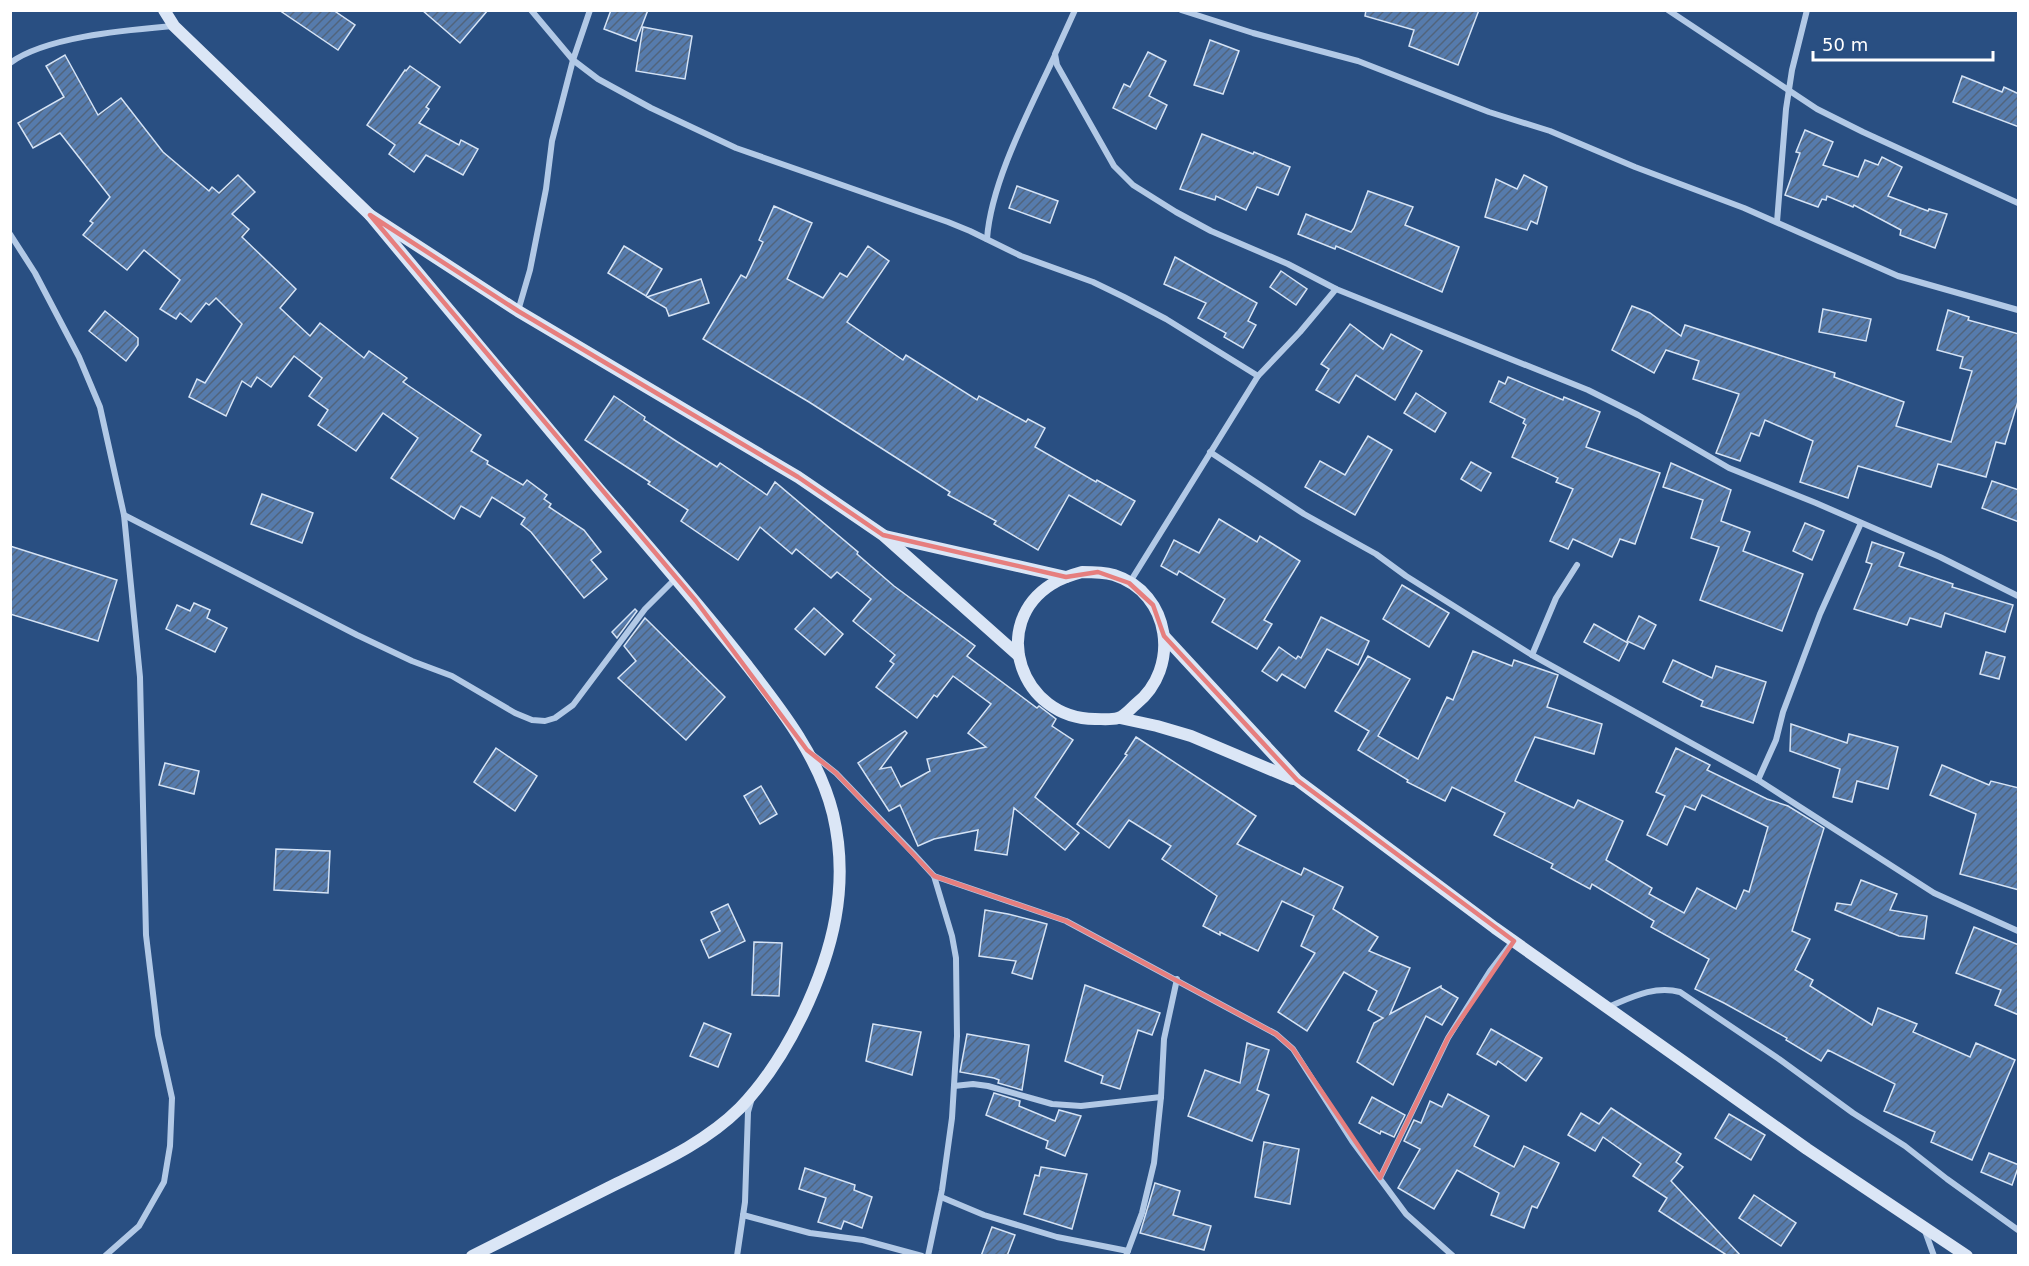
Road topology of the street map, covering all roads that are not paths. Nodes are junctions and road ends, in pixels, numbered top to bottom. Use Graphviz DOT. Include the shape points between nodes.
graph roads {
  1 [pos="164,10"];
  2 [pos="531,10"];
  3 [pos="590,10"];
  4 [pos="1075,10"];
  5 [pos="1181,10"];
  6 [pos="1668,10"];
  7 [pos="1806,10"];
  8 [pos="174,26"];
  9 [pos="1055,54"];
  10 [pos="573,60"];
  11 [pos="10,63"];
  12 [pos="1790,91"];
  13 [pos="2019,203"];
  14 [pos="370,215"];
  15 [pos="1777,222"];
  16 [pos="10,234"];
  17 [pos="987,239"];
  18 [pos="1336,290"];
  19 [pos="2019,310"];
  20 [pos="518,311"];
  21 [pos="1258,376"];
  22 [pos="1210,452"];
  23 [pos="124,515"];
  24 [pos="1861,523"];
  25 [pos="883,535"];
  26 [pos="1577,565"];
  27 [pos="1066,576"];
  28 [pos="676,578"];
  29 [pos="1129,583"];
  30 [pos="2019,597"];
  31 [pos="1164,636"];
  32 [pos="1532,655"];
  33 [pos="1019,656"];
  34 [pos="1120,718"];
  35 [pos="807,750"];
  36 [pos="1297,780"];
  37 [pos="1758,780"];
  38 [pos="934,876"];
  39 [pos="2019,931"];
  40 [pos="1514,941"];
  41 [pos="1177,979"];
  42 [pos="1608,1007"];
  43 [pos="954,1086"];
  44 [pos="753,1093"];
  45 [pos="1161,1097"];
  46 [pos="1380,1178"];
  47 [pos="941,1197"];
  48 [pos="743,1215"];
  49 [pos="1923,1226"];
  50 [pos="2019,1230"];
  51 [pos="1127,1253"];
  52 [pos="105,1256"];
  53 [pos="472,1256"];
  54 [pos="736,1256"];
  55 [pos="922,1256"];
  56 [pos="928,1256"];
  57 [pos="1453,1256"];
  58 [pos="1934,1256"];
  59 [pos="1967,1256"];
  1 -- 8 [label="main road"];
  2 -- 10 [label="street"];
  3 -- 10 [label="street"];
  4 -- 9 [label="street"];
  5 -- 15 [label="street" via="1358,61 1489,112 1550,131"];
  6 -- 12 [label="street"];
  7 -- 12 [label="street"];
  8 -- 11 [label="street" via="74,40 26,54"];
  8 -- 14 [label="main road"];
  9 -- 17 [label="street" via="1003,176 988,222"];
  9 -- 18 [label="street" via="1064,79 1114,166 1133,185 1210,231 1288,264"];
  10 -- 17 [label="street" via="598,79 651,108 736,148"];
  10 -- 20 [label="street" via="552,141 530,270"];
  12 -- 13 [label="street" via="1842,122"];
  12 -- 15 [label="street"];
  14 -- 20 [label="main road"];
  14 -- 28 [label="main road"];
  15 -- 19 [label="street" via="1898,276"];
  16 -- 23 [label="street" via="35,273 91,383"];
  17 -- 21 [label="street" via="1124,297"];
  18 -- 21 [label="street"];
  18 -- 24 [label="street" via="1588,390 1729,468"];
  20 -- 25 [label="main road" via="798,477"];
  21 -- 22 [label="street"];
  22 -- 29 [label="street"];
  22 -- 32 [label="street"];
  23 -- 28 [label="street" via="357,635 452,676 515,713 545,722 573,705 645,609"];
  23 -- 52 [label="street" via="140,677 146,935 158,1035 172,1098 164,1182 139,1226"];
  24 -- 30 [label="street"];
  24 -- 37 [label="street" via="1820,614"];
  25 -- 27 [label="main road"];
  25 -- 33 [label="main road"];
  26 -- 32 [label="street" via="1556,598"];
  27 -- 29 [label="main road" via="1098,572"];
  27 -- 33 [label="main road" via="1038,594 1028,608 1018,639"];
  28 -- 35 [label="main road" via="764,688"];
  29 -- 31 [label="main road" via="1153,605"];
  31 -- 34 [label="main road" via="1162,669 1154,687"];
  31 -- 36 [label="main road"];
  32 -- 37 [label="street"];
  33 -- 34 [label="main road" via="1030,686 1054,709 1085,719"];
  34 -- 36 [label="main road" via="1191,736"];
  35 -- 38 [label="street" via="836,773"];
  35 -- 44 [label="main road" via="832,812 839,847 840,894 832,942 816,986 793,1033 764,1082"];
  36 -- 40 [label="main road"];
  37 -- 39 [label="street" via="1934,893"];
  38 -- 41 [label="street" via="1066,921"];
  38 -- 43 [label="street" via="956,958"];
  40 -- 42 [label="main road"];
  40 -- 46 [label="street" via="1448,1038"];
  41 -- 45 [label="street" via="1164,1033"];
  41 -- 46 [label="street" via="1276,1034 1293,1049"];
  42 -- 49 [label="main road" via="1806,1149"];
  42 -- 50 [label="street" via="1652,990 1669,988 1680,992 1905,1146"];
  43 -- 45 [label="street" via="988,1086 1052,1104 1081,1106"];
  43 -- 47 [label="street"];
  44 -- 48 [label="street" via="748,1112"];
  44 -- 53 [label="main road" via="696,1143"];
  45 -- 51 [label="street" via="1149,1188"];
  46 -- 57 [label="street" via="1406,1214"];
  47 -- 51 [label="street" via="1057,1237"];
  47 -- 56 [label="street"];
  48 -- 54 [label="street"];
  48 -- 55 [label="street"];
  49 -- 58 [label="street"];
  49 -- 59 [label="main road"];
}
